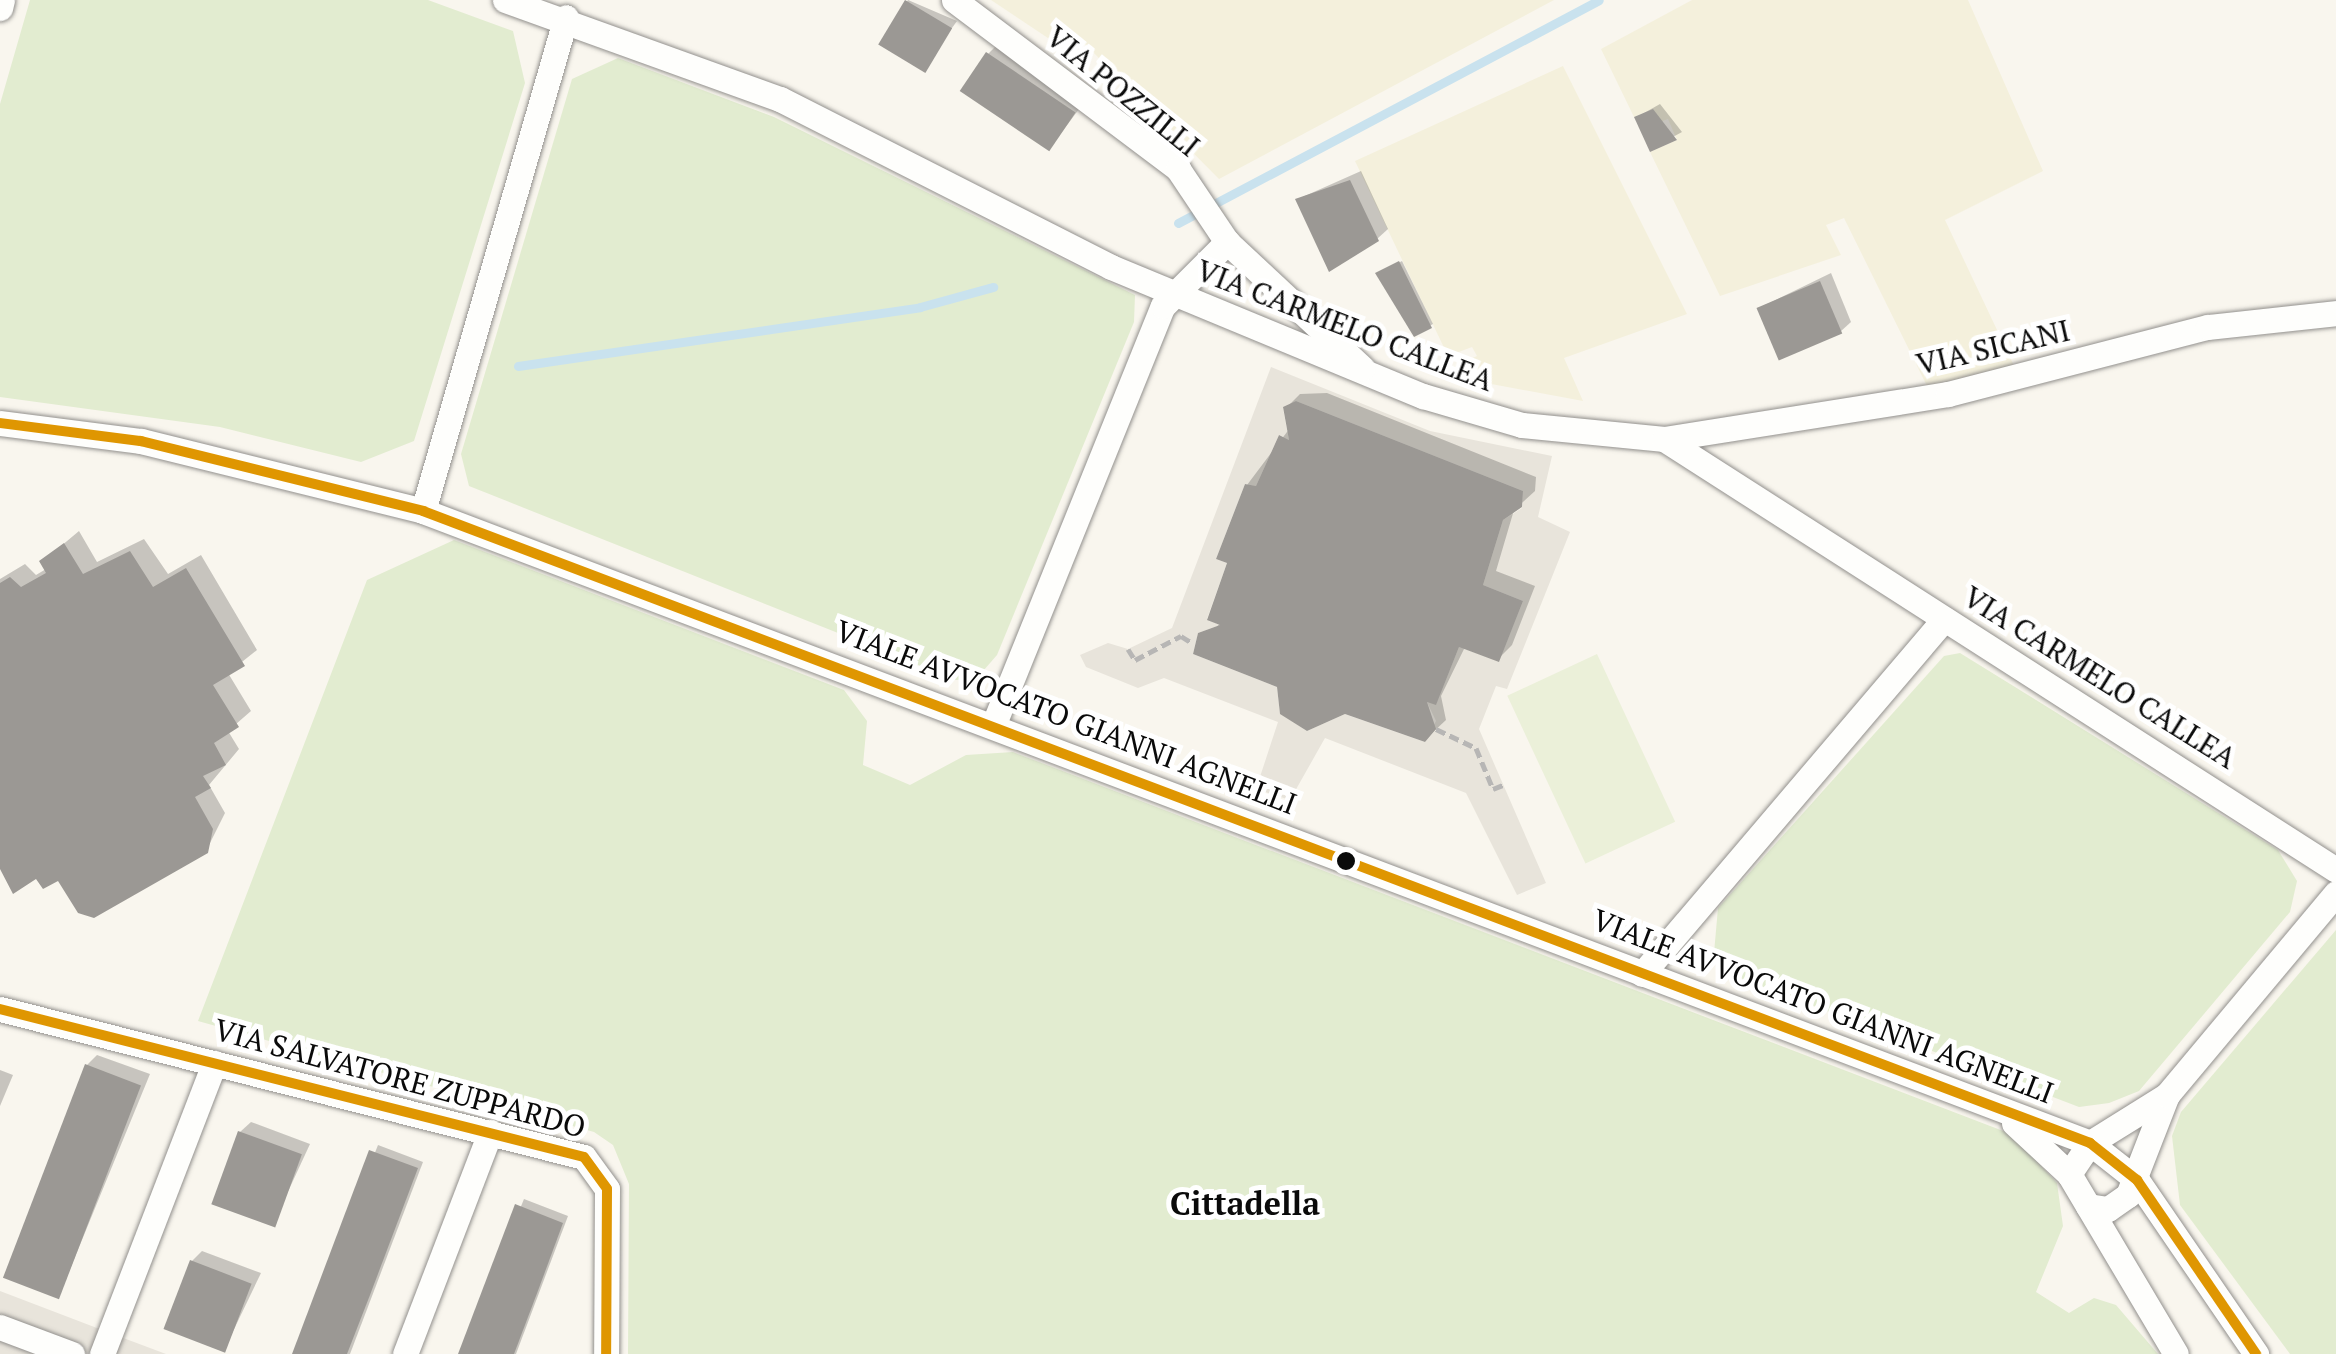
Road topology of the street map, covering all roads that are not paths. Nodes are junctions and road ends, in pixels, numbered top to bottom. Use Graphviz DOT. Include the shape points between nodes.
graph roads {
  1 [pos="2,0"];
  2 [pos="954,0"];
  3 [pos="511,1"];
  4 [pos="0,8"];
  5 [pos="566,17"];
  6 [pos="1227,242"];
  7 [pos="1174,293"];
  8 [pos="2336,313"];
  9 [pos="1365,372"];
  10 [pos="0,423"];
  11 [pos="1664,439"];
  12 [pos="423,511"];
  13 [pos="1944,619"];
  14 [pos="994,726"];
  15 [pos="2336,870"];
  16 [pos="2336,892"];
  17 [pos="1642,974"];
  18 [pos="0,1009"];
  19 [pos="214,1063"];
  20 [pos="2166,1095"];
  21 [pos="1988,1104"];
  22 [pos="490,1132"];
  23 [pos="2090,1142"];
  24 [pos="2069,1174"];
  25 [pos="2137,1180"];
  26 [pos="2088,1206"];
  27 [pos="0,1327"];
  28 [pos="72,1354"];
  29 [pos="102,1354"];
  30 [pos="405,1354"];
  31 [pos="606,1354"];
  32 [pos="2176,1354"];
  33 [pos="2256,1354"];
  1 -- 4 [label="street"];
  2 -- 6 [label="street, VIA POZZILLI" via="1178,169"];
  3 -- 5 [label="street, VIA CARMELO CALLEA"];
  5 -- 7 [label="street, VIA CARMELO CALLEA" via="780,99"];
  5 -- 12 [label="street"];
  6 -- 7 [label="street"];
  6 -- 9 [label="street, VIA POZZILLI"];
  7 -- 9 [label="street, VIA CARMELO CALLEA"];
  7 -- 14 [label="street"];
  8 -- 11 [label="street, VIA SICANI" via="2208,327 2014,380"];
  9 -- 11 [label="street, VIA CARMELO CALLEA" via="1522,425"];
  10 -- 12 [label="street, VIALE AVVOCATO GIANNI AGNELLI" via="141,441"];
  11 -- 13 [label="street, VIA CARMELO CALLEA"];
  12 -- 14 [label="street, VIALE AVVOCATO GIANNI AGNELLI"];
  13 -- 15 [label="street, VIA CARMELO CALLEA"];
  13 -- 17 [label="street"];
  14 -- 17 [label="street, VIALE AVVOCATO GIANNI AGNELLI"];
  16 -- 20 [label="street"];
  17 -- 21 [label="street, VIALE AVVOCATO GIANNI AGNELLI"];
  18 -- 19 [label="street, VIA SALVATORE ZUPPARDO"];
  19 -- 22 [label="street, VIA SALVATORE ZUPPARDO"];
  19 -- 29 [label="street"];
  20 -- 23 [label="street"];
  20 -- 25 [label="street"];
  21 -- 23 [label="street, VIALE AVVOCATO GIANNI AGNELLI"];
  21 -- 24 [label="street"];
  22 -- 30 [label="street"];
  22 -- 31 [label="street, VIA SALVATORE ZUPPARDO" via="600,1168"];
  23 -- 24 [label="street"];
  23 -- 25 [label="street, VIALE AVVOCATO GIANNI AGNELLI"];
  24 -- 26 [label="street"];
  25 -- 26 [label="street" via="2108,1209"];
  25 -- 33 [label="street, VIALE AVVOCATO GIANNI AGNELLI"];
  26 -- 32 [label="street"];
  27 -- 28 [label="street"];
}
